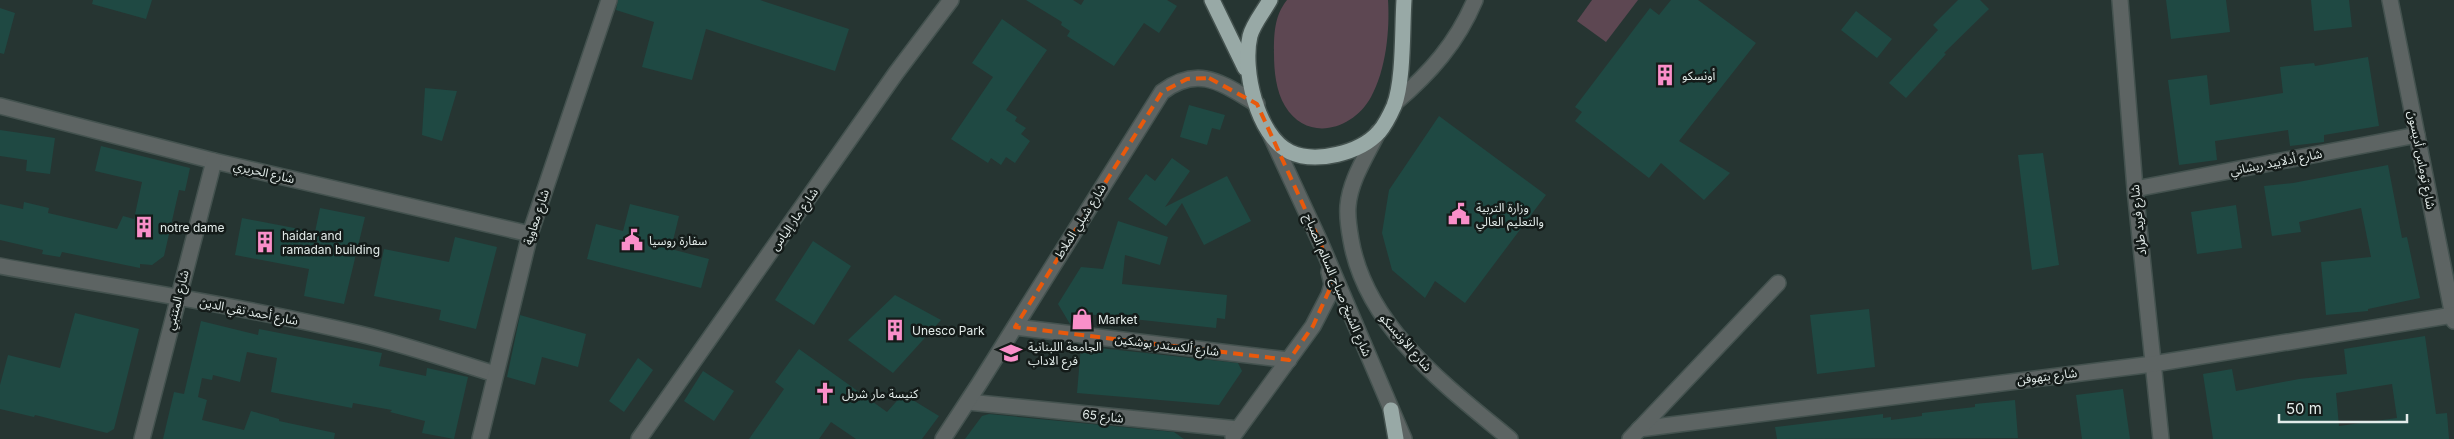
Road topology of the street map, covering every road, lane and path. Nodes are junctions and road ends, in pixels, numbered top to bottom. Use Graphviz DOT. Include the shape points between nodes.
graph roads {
  1 [pos="609,0"];
  2 [pos="951,0"];
  3 [pos="1212,0"];
  4 [pos="1270,0"];
  5 [pos="1404,0"];
  6 [pos="1475,0"];
  7 [pos="2120,0"];
  8 [pos="2390,0"];
  9 [pos="1247,72"];
  10 [pos="1395,103"];
  11 [pos="1257,104"];
  12 [pos="0,106"];
  13 [pos="1267,128"];
  14 [pos="1378,132"];
  15 [pos="2417,136"];
  16 [pos="214,161"];
  17 [pos="2135,188"];
  18 [pos="530,234"];
  19 [pos="1322,244"];
  20 [pos="0,266"];
  21 [pos="1778,283"];
  22 [pos="178,297"];
  23 [pos="2453,318"];
  24 [pos="1015,327"];
  25 [pos="1289,360"];
  26 [pos="2153,364"];
  27 [pos="495,374"];
  28 [pos="968,402"];
  29 [pos="1391,410"];
  30 [pos="1234,434"];
  31 [pos="1635,434"];
  32 [pos="142,439"];
  33 [pos="480,439"];
  34 [pos="639,439"];
  35 [pos="942,439"];
  36 [pos="1396,439"];
  37 [pos="1404,439"];
  38 [pos="1510,439"];
  39 [pos="2161,439"];
  1 -- 18 [label="street, شارع معاوية"];
  2 -- 34 [label="street, شارع مار إلياس" via="896,73"];
  3 -- 9 [label="highway"];
  4 -- 9 [label="highway" via="1250,34"];
  5 -- 10 [label="highway"];
  6 -- 10 [label="street" via="1437,64"];
  7 -- 17 [label="street, شارع فريد طراد"];
  8 -- 15 [label="street, شارع توماس أديسون"];
  9 -- 11 [label="highway"];
  10 -- 14 [label="highway"];
  11 -- 13 [label="highway"];
  11 -- 24 [label="street, شارع شبلي الملاط" via="1219,81 1187,79 1170,86 1156,99"];
  12 -- 16 [label="street, شارع الحريري"];
  13 -- 14 [label="highway" via="1289,152 1312,156 1349,150"];
  13 -- 19 [label="street, شارع الشيخ صباح السالم الصباح"];
  14 -- 38 [label="street, شارع الأونيسكو" via="1350,191 1348,207 1352,246 1364,282 1373,301 1398,335 1437,376"];
  15 -- 17 [label="street, شارع أدلاييد ريشاني"];
  15 -- 23 [label="street, شارع توماس أديسون"];
  16 -- 18 [label="street, شارع الحريري"];
  16 -- 22 [label="street, شارع المتنبي"];
  17 -- 26 [label="street, شارع فريد طراد"];
  18 -- 27 [label="street, شارع معاوية"];
  19 -- 25 [label="street" via="1332,284 1329,295 1313,326"];
  19 -- 29 [label="street, شارع الشيخ صباح السالم الصباح"];
  20 -- 22 [label="street, شارع أحمد تقي الدين"];
  21 -- 31 [label="street"];
  22 -- 27 [label="street, شارع أحمد تقي الدين" via="360,334"];
  22 -- 32 [label="street, شارع المتنبي"];
  23 -- 26 [label="street, شارع بتهوفن"];
  24 -- 25 [label="street, شارع ألكسندر بوشكين"];
  24 -- 28 [label="street, شارع شبلي الملاط"];
  25 -- 30 [label="street"];
  26 -- 31 [label="street, شارع بتهوفن" via="1936,390"];
  26 -- 39 [label="street, شارع فريد طراد"];
  27 -- 33 [label="street, شارع معاوية"];
  28 -- 30 [label="street, شارع 65"];
  28 -- 35 [label="street, شارع شبلي الملاط"];
  29 -- 36 [label="highway"];
  29 -- 37 [label="street, شارع الشيخ صباح السالم الصباح"];
}
